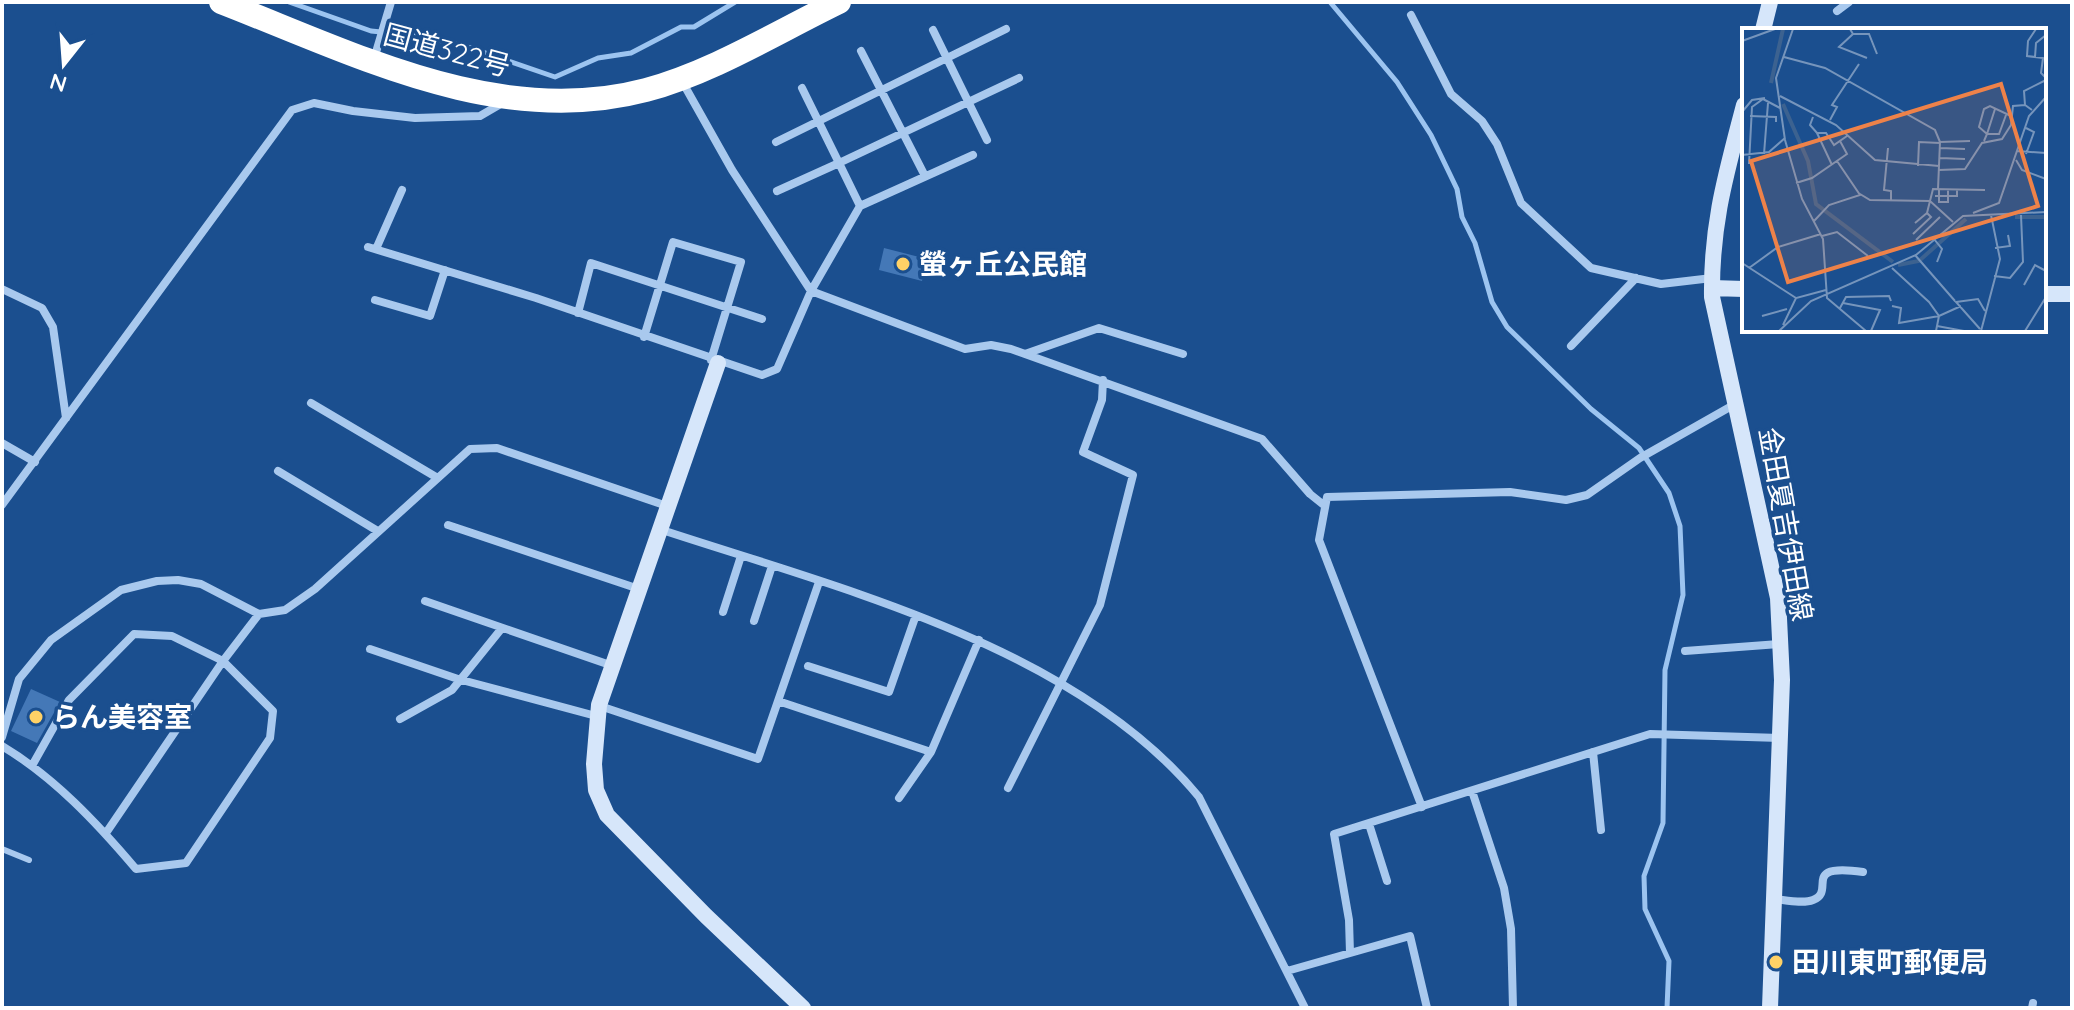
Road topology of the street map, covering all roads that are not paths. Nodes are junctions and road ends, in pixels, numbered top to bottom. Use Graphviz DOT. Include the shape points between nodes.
graph roads {
  1 [pos="221,2"];
  2 [pos="391,2"];
  3 [pos="839,2"];
  4 [pos="1770,2"];
  5 [pos="1849,2"];
  6 [pos="1837,11"];
  7 [pos="1411,15"];
  8 [pos="1764,28"];
  9 [pos="1006,29"];
  10 [pos="933,30"];
  11 [pos="861,51"];
  12 [pos="376,52"];
  13 [pos="946,58"];
  14 [pos="681,78"];
  15 [pos="1019,78"];
  16 [pos="802,88"];
  17 [pos="881,90"];
  18 [pos="508,100"];
  19 [pos="968,102"];
  20 [pos="1742,112"];
  21 [pos="818,121"];
  22 [pos="902,133"];
  23 [pos="987,140"];
  24 [pos="776,142"];
  25 [pos="973,155"];
  26 [pos="839,163"];
  27 [pos="925,176"];
  28 [pos="402,190"];
  29 [pos="777,191"];
  30 [pos="860,206"];
  31 [pos="445,270"];
  32 [pos="1636,278"];
  33 [pos="1712,283"];
  34 [pos="660,286"];
  35 [pos="2,289"];
  36 [pos="1742,289"];
  37 [pos="811,291"];
  38 [pos="2046,294"];
  39 [pos="2072,294"];
  40 [pos="375,300"];
  41 [pos="727,308"];
  42 [pos="578,313"];
  43 [pos="762,319"];
  44 [pos="644,337"];
  45 [pos="1571,346"];
  46 [pos="1025,354"];
  47 [pos="1183,354"];
  48 [pos="715,362"];
  49 [pos="1103,380"];
  50 [pos="311,403"];
  51 [pos="1738,403"];
  52 [pos="66,419"];
  53 [pos="2,443"];
  54 [pos="35,462"];
  55 [pos="278,471"];
  56 [pos="436,477"];
  57 [pos="2,505"];
  58 [pos="667,506"];
  59 [pos="1325,506"];
  60 [pos="448,525"];
  61 [pos="659,529"];
  62 [pos="376,530"];
  63 [pos="741,556"];
  64 [pos="772,566"];
  65 [pos="819,582"];
  66 [pos="639,589"];
  67 [pos="425,601"];
  68 [pos="723,612"];
  69 [pos="259,614"];
  70 [pos="916,615"];
  71 [pos="754,621"];
  72 [pos="502,628"];
  73 [pos="979,640"];
  74 [pos="1780,644"];
  75 [pos="370,649"];
  76 [pos="1685,651"];
  77 [pos="223,661"];
  78 [pos="613,666"];
  79 [pos="808,666"];
  80 [pos="458,679"];
  81 [pos="1058,684"];
  82 [pos="778,701"];
  83 [pos="597,711"];
  84 [pos="400,719"];
  85 [pos="2,737"];
  86 [pos="1781,738"];
  87 [pos="2,746"];
  88 [pos="931,752"];
  89 [pos="1593,752"];
  90 [pos="33,764"];
  91 [pos="1008,788"];
  92 [pos="1472,791"];
  93 [pos="899,798"];
  94 [pos="1422,807"];
  95 [pos="1369,824"];
  96 [pos="1601,830"];
  97 [pos="106,833"];
  98 [pos="2,849"];
  99 [pos="29,860"];
  100 [pos="1863,872"];
  101 [pos="1387,881"];
  102 [pos="1774,899"];
  103 [pos="1350,953"];
  104 [pos="1287,971"];
  105 [pos="803,1008"];
  106 [pos="1305,1008"];
  107 [pos="1427,1008"];
  108 [pos="1513,1008"];
  109 [pos="1770,1008"];
  1 -- 12 [label="highway, 国道322号"];
  2 -- 12 [label="street"];
  3 -- 14 [label="highway, 国道322号"];
  4 -- 8 [label="main road"];
  5 -- 6 [label="street"];
  7 -- 32 [label="street" via="1451,94 1482,121 1497,144 1521,203 1591,268"];
  9 -- 13 [label="street"];
  10 -- 13 [label="street"];
  11 -- 17 [label="street"];
  12 -- 18 [label="highway, 国道322号"];
  13 -- 17 [label="street"];
  13 -- 19 [label="street"];
  14 -- 18 [label="highway, 国道322号" via="591,101"];
  14 -- 37 [label="street" via="732,170"];
  15 -- 19 [label="street"];
  16 -- 21 [label="street"];
  17 -- 21 [label="street"];
  17 -- 22 [label="street"];
  18 -- 52 [label="street" via="480,116 415,118 314,103 292,110"];
  19 -- 22 [label="street"];
  19 -- 23 [label="street"];
  20 -- 33 [label="main road, 金田夏吉伊田線" via="1720,195"];
  21 -- 24 [label="street"];
  21 -- 26 [label="street"];
  22 -- 26 [label="street"];
  22 -- 27 [label="street"];
  25 -- 27 [label="street"];
  26 -- 29 [label="street"];
  26 -- 30 [label="street"];
  27 -- 30 [label="street"];
  28 -- 31 [label="street" via="372,248"];
  30 -- 37 [label="street"];
  31 -- 40 [label="street" via="430,316"];
  31 -- 42 [label="street"];
  32 -- 33 [label="street" via="1661,284"];
  32 -- 45 [label="street"];
  33 -- 36 [label="main road"];
  33 -- 51 [label="main road, 金田夏吉伊田線"];
  34 -- 41 [label="street"];
  34 -- 41 [label="street" via="673,242 741,262"];
  34 -- 42 [label="street" via="591,263"];
  34 -- 44 [label="street"];
  35 -- 52 [label="street" via="42,308 53,327"];
  37 -- 46 [label="street" via="965,349 991,345"];
  37 -- 48 [label="street" via="777,369 762,375"];
  38 -- 39 [label="main road"];
  41 -- 43 [label="street"];
  41 -- 48 [label="street"];
  42 -- 44 [label="street"];
  44 -- 48 [label="street"];
  46 -- 47 [label="street" via="1099,328"];
  46 -- 49 [label="street"];
  48 -- 58 [label="main road"];
  49 -- 59 [label="street" via="1262,439"];
  49 -- 81 [label="street" via="1102,400 1083,452 1133,475 1100,605"];
  50 -- 56 [label="street"];
  51 -- 59 [label="street" via="1640,458 1587,495 1566,500 1510,492 1327,497"];
  51 -- 74 [label="main road, 金田夏吉伊田線" via="1778,598"];
  52 -- 54 [label="street"];
  53 -- 54 [label="street"];
  54 -- 57 [label="street"];
  55 -- 62 [label="street"];
  56 -- 58 [label="street" via="470,449 497,448"];
  56 -- 62 [label="street"];
  58 -- 61 [label="main road"];
  59 -- 94 [label="street" via="1319,540"];
  60 -- 66 [label="street"];
  61 -- 63 [label="street"];
  61 -- 66 [label="main road"];
  62 -- 69 [label="street" via="315,589 285,610"];
  63 -- 64 [label="street"];
  63 -- 68 [label="street"];
  64 -- 65 [label="street"];
  64 -- 71 [label="street"];
  65 -- 70 [label="street"];
  65 -- 82 [label="street"];
  66 -- 78 [label="main road"];
  67 -- 72 [label="street"];
  69 -- 77 [label="street"];
  69 -- 85 [label="street" via="190,582 157,581 121,590 51,640 27,669 19,679"];
  70 -- 73 [label="street"];
  70 -- 79 [label="street" via="889,692"];
  72 -- 78 [label="street"];
  72 -- 80 [label="street"];
  73 -- 81 [label="street"];
  73 -- 88 [label="street"];
  74 -- 76 [label="street"];
  74 -- 86 [label="main road, 金田夏吉伊田線"];
  75 -- 80 [label="street"];
  77 -- 90 [label="street" via="172,636 134,634 69,700"];
  77 -- 97 [label="street"];
  77 -- 97 [label="street" via="273,711 270,738 186,863 136,869"];
  78 -- 83 [label="main road"];
  80 -- 83 [label="street"];
  80 -- 84 [label="street" via="452,690"];
  81 -- 91 [label="street"];
  81 -- 104 [label="street" via="1132,729 1199,797"];
  82 -- 83 [label="street" via="758,759"];
  82 -- 88 [label="street"];
  83 -- 105 [label="main road" via="596,790 607,815"];
  86 -- 89 [label="street" via="1658,733"];
  86 -- 102 [label="main road, 金田夏吉伊田線"];
  87 -- 90 [label="street"];
  88 -- 93 [label="street"];
  89 -- 92 [label="street"];
  89 -- 96 [label="street"];
  90 -- 97 [label="street"];
  92 -- 94 [label="street"];
  92 -- 108 [label="street" via="1504,888"];
  94 -- 95 [label="street"];
  95 -- 101 [label="street"];
  95 -- 103 [label="street" via="1334,834"];
  98 -- 99 [label="lane"];
  100 -- 102 [label="street" via="1827,871 1812,901"];
  102 -- 109 [label="main road, 金田夏吉伊田線"];
  103 -- 104 [label="street"];
  103 -- 107 [label="street" via="1410,936"];
  104 -- 106 [label="street"];
}
